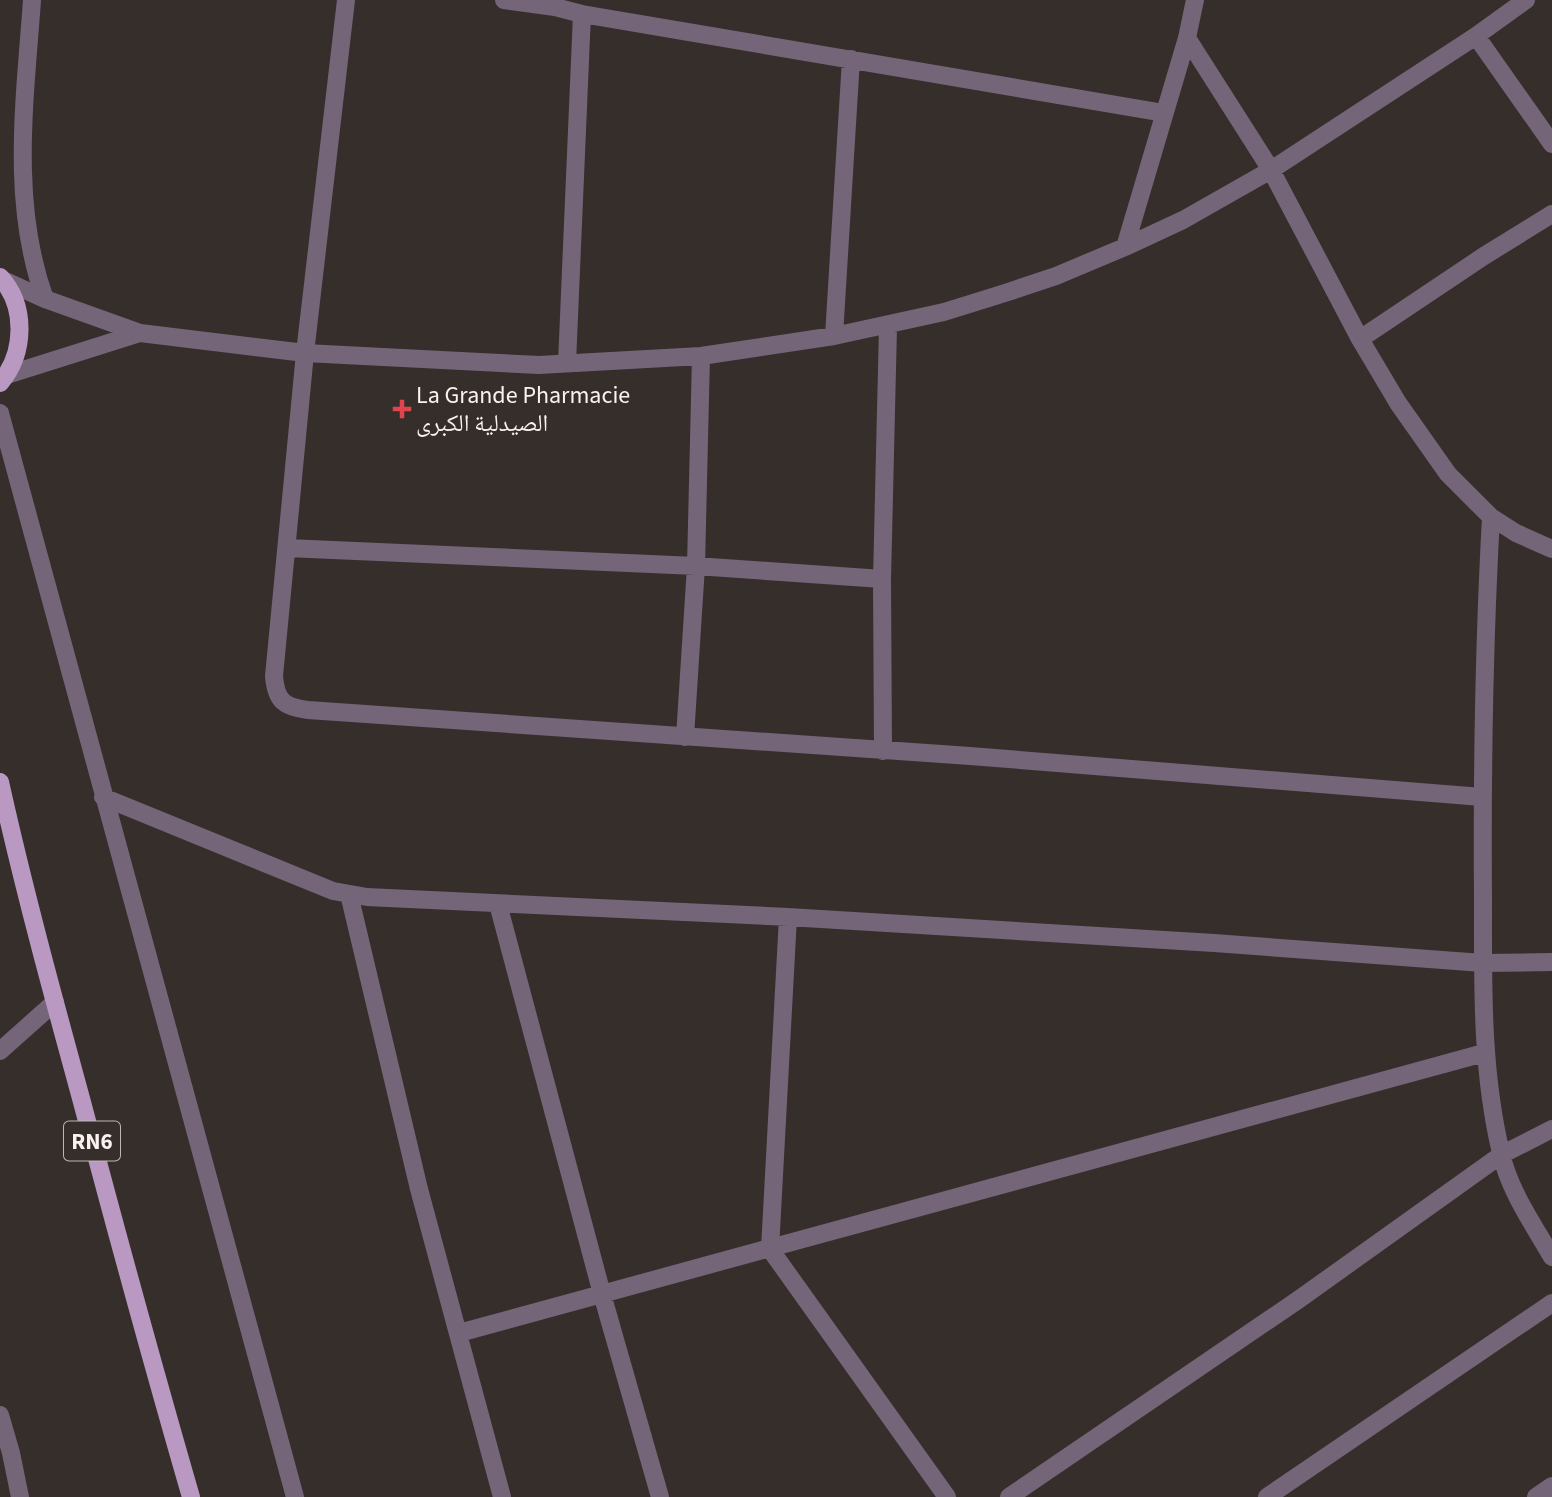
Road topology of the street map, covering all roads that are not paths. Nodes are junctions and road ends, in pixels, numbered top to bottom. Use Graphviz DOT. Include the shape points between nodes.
graph roads {
  1 [pos="32,0"];
  2 [pos="346,0"];
  3 [pos="504,0"];
  4 [pos="1195,0"];
  5 [pos="1526,0"];
  6 [pos="582,14"];
  7 [pos="1476,36"];
  8 [pos="1187,37"];
  9 [pos="851,59"];
  10 [pos="1164,113"];
  11 [pos="1552,144"];
  12 [pos="1271,170"];
  13 [pos="1552,214"];
  14 [pos="1125,247"];
  15 [pos="2,279"];
  16 [pos="45,299"];
  17 [pos="888,327"];
  18 [pos="140,333"];
  19 [pos="834,337"];
  20 [pos="1360,339"];
  21 [pos="305,353"];
  22 [pos="701,356"];
  23 [pos="566,363"];
  24 [pos="4,379"];
  25 [pos="0,413"];
  26 [pos="1491,517"];
  27 [pos="287,548"];
  28 [pos="1552,549"];
  29 [pos="696,566"];
  30 [pos="883,579"];
  31 [pos="685,737"];
  32 [pos="883,751"];
  33 [pos="0,782"];
  34 [pos="103,797"];
  35 [pos="1482,797"];
  36 [pos="349,894"];
  37 [pos="498,904"];
  38 [pos="788,918"];
  39 [pos="1552,962"];
  40 [pos="1483,963"];
  41 [pos="55,1002"];
  42 [pos="0,1051"];
  43 [pos="1484,1053"];
  44 [pos="1552,1129"];
  45 [pos="1501,1155"];
  46 [pos="770,1249"];
  47 [pos="1552,1257"];
  48 [pos="602,1294"];
  49 [pos="1552,1303"];
  50 [pos="459,1333"];
  51 [pos="0,1415"];
  52 [pos="1552,1486"];
  53 [pos="20,1497"];
  54 [pos="191,1497"];
  55 [pos="295,1497"];
  56 [pos="502,1497"];
  57 [pos="660,1497"];
  58 [pos="947,1497"];
  59 [pos="1009,1497"];
  60 [pos="1267,1497"];
  61 [pos="1536,1497"];
  1 -- 16 [label="street" via="21,147 27,239"];
  2 -- 21 [label="street"];
  3 -- 6 [label="street"];
  4 -- 8 [label="street"];
  5 -- 7 [label="street"];
  6 -- 9 [label="street"];
  6 -- 23 [label="street"];
  7 -- 11 [label="street"];
  7 -- 12 [label="street"];
  8 -- 10 [label="street"];
  8 -- 12 [label="street"];
  9 -- 10 [label="street"];
  9 -- 19 [label="street"];
  10 -- 14 [label="street"];
  12 -- 14 [label="street"];
  12 -- 20 [label="street"];
  13 -- 20 [label="street"];
  14 -- 17 [label="street" via="1056,276"];
  15 -- 16 [label="street"];
  15 -- 24 [label="main road" via="15,303 20,327 17,352"];
  16 -- 18 [label="street"];
  17 -- 19 [label="street"];
  17 -- 30 [label="street"];
  18 -- 21 [label="street"];
  18 -- 24 [label="street"];
  19 -- 22 [label="street"];
  20 -- 26 [label="street" via="1429,450"];
  21 -- 23 [label="street"];
  21 -- 27 [label="street"];
  22 -- 23 [label="street"];
  22 -- 29 [label="street"];
  25 -- 34 [label="street"];
  26 -- 28 [label="street"];
  26 -- 35 [label="street"];
  27 -- 29 [label="street"];
  27 -- 31 [label="street" via="274,676 275,691 293,708"];
  29 -- 30 [label="street"];
  29 -- 31 [label="street"];
  30 -- 32 [label="street"];
  31 -- 32 [label="street"];
  32 -- 35 [label="street"];
  33 -- 41 [label="main road, RN6"];
  34 -- 36 [label="street"];
  34 -- 55 [label="street"];
  35 -- 40 [label="street"];
  36 -- 37 [label="street"];
  36 -- 50 [label="street" via="419,1189"];
  37 -- 38 [label="street"];
  37 -- 48 [label="street"];
  38 -- 40 [label="street"];
  38 -- 46 [label="street"];
  39 -- 40 [label="street"];
  40 -- 43 [label="street"];
  41 -- 42 [label="street"];
  41 -- 54 [label="main road, RN6"];
  43 -- 45 [label="street"];
  43 -- 46 [label="street"];
  44 -- 45 [label="street"];
  45 -- 47 [label="street" via="1525,1212"];
  45 -- 59 [label="street"];
  46 -- 48 [label="street"];
  46 -- 58 [label="street"];
  48 -- 50 [label="street"];
  48 -- 57 [label="street"];
  49 -- 60 [label="street"];
  50 -- 56 [label="street"];
  51 -- 53 [label="street"];
  52 -- 61 [label="street"];
}
